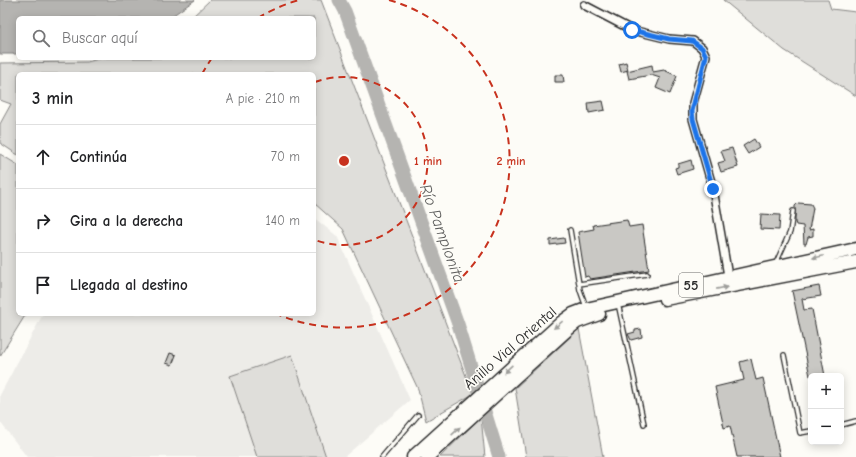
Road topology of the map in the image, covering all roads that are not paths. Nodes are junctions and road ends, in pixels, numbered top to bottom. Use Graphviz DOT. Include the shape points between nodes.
graph roads {
  1 [pos="584,5"];
  2 [pos="793,211"];
  3 [pos="570,230"];
  4 [pos="856,250"];
  5 [pos="856,262"];
  6 [pos="775,266"];
  7 [pos="647,274"];
  8 [pos="728,276"];
  9 [pos="579,284"];
  10 [pos="618,308"];
  11 [pos="586,309"];
  12 [pos="540,346"];
  13 [pos="784,355"];
  14 [pos="418,415"];
  15 [pos="856,421"];
  16 [pos="844,423"];
  17 [pos="644,424"];
  18 [pos="808,432"];
  19 [pos="382,457"];
  20 [pos="413,457"];
  21 [pos="427,457"];
  1 -- 8 [label="street" via="632,30 669,39 692,41 702,48 706,56 693,103 693,119 713,189"];
  2 -- 6 [label="lane" via="790,232"];
  3 -- 9 [label="lane"];
  4 -- 6 [label="highway, Anillo Vial Oriental / 55, one-way"];
  10 -- 5 [label="highway, Anillo Vial Oriental / 55, one-way"];
  6 -- 8 [label="highway, Anillo Vial Oriental / 55"];
  7 -- 9 [label="lane"];
  8 -- 11 [label="highway, Anillo Vial Oriental / 55"];
  9 -- 11 [label="lane"];
  10 -- 12 [label="highway, Anillo Vial Oriental / 55" via="577,322"];
  10 -- 17 [label="lane"];
  11 -- 12 [label="highway, Anillo Vial Oriental / 55, one-way" via="562,322"];
  12 -- 20 [label="highway, Anillo Vial Oriental / 55, one-way"];
  21 -- 12 [label="highway, Anillo Vial Oriental / 55, one-way"];
  13 -- 18 [label="lane" via="800,433"];
  14 -- 19 [label="lane"];
  15 -- 16 [label="lane"];
}
